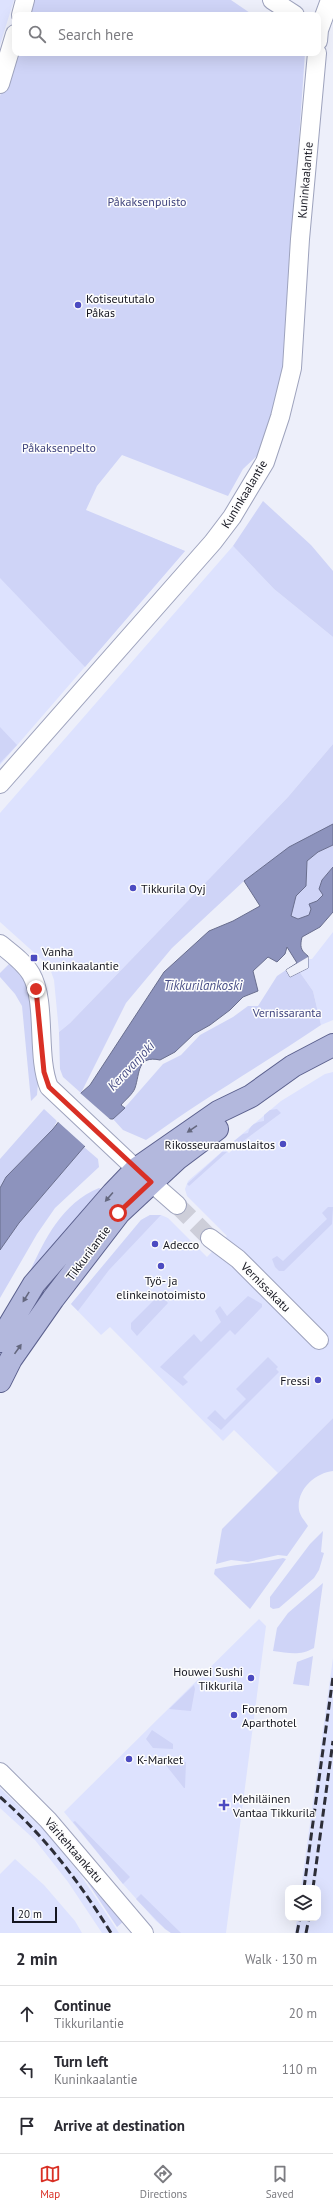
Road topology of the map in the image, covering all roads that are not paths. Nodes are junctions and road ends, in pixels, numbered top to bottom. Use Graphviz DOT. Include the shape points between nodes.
graph roads {
  1 [pos="25,0"];
  2 [pos="272,0"];
  3 [pos="330,0"];
  4 [pos="22,12"];
  5 [pos="290,12"];
  6 [pos="321,26"];
  7 [pos="12,44"];
  8 [pos="317,56"];
  9 [pos="0,84"];
  10 [pos="0,784"];
  11 [pos="0,944"];
  12 [pos="333,1045"];
  13 [pos="143,1176"];
  14 [pos="177,1205"];
  15 [pos="210,1238"];
  16 [pos="319,1340"];
  17 [pos="0,1341"];
  18 [pos="0,1381"];
  19 [pos="0,1772"];
  20 [pos="144,1933"];
  1 -- 4 [label="street"];
  2 -- 5 [label="street"];
  3 -- 6 [label="street"];
  7 -- 9 [label="street"];
  8 -- 10 [label="street, Kuninkaalantie" via="300,239 292,368 265,462 232,517 213,542"];
  11 -- 13 [label="street" via="32,975 49,1087"];
  12 -- 13 [label="main road, Tikkurilantie" via="293,1066 251,1096 218,1112"];
  13 -- 14 [label="street"];
  13 -- 17 [label="main road, Tikkurilantie, one-way" via="112,1193 34,1284"];
  18 -- 13 [label="main road, Tikkurilantie, one-way" via="11,1359"];
  15 -- 16 [label="street, Vernissakatu" via="238,1259"];
  19 -- 20 [label="street, Väritehtaankatu" via="48,1820"];
}
